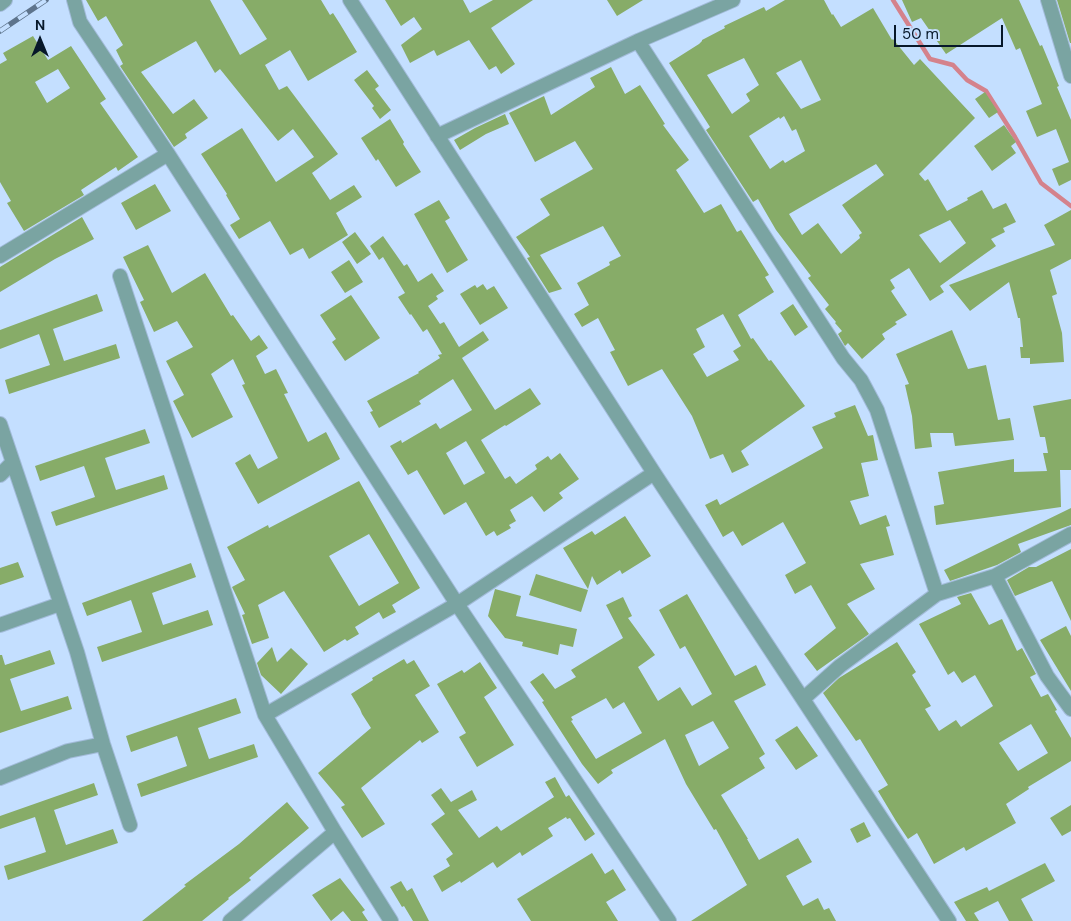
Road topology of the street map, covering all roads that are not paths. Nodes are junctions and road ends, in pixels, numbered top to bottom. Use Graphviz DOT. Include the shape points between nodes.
graph roads {
  1 [pos="5,0"];
  2 [pos="74,0"];
  3 [pos="350,0"];
  4 [pos="733,0"];
  5 [pos="1048,0"];
  6 [pos="0,4"];
  7 [pos="638,41"];
  8 [pos="1071,76"];
  9 [pos="437,136"];
  10 [pos="168,154"];
  11 [pos="0,256"];
  12 [pos="120,276"];
  13 [pos="0,424"];
  14 [pos="12,463"];
  15 [pos="654,473"];
  16 [pos="0,475"];
  17 [pos="1071,534"];
  18 [pos="995,576"];
  19 [pos="937,594"];
  20 [pos="60,604"];
  21 [pos="457,604"];
  22 [pos="0,625"];
  23 [pos="803,699"];
  24 [pos="1071,709"];
  25 [pos="265,715"];
  26 [pos="103,744"];
  27 [pos="0,778"];
  28 [pos="130,825"];
  29 [pos="335,832"];
  30 [pos="230,921"];
  31 [pos="391,921"];
  32 [pos="669,921"];
  33 [pos="949,921"];
  1 -- 6 [label="street"];
  2 -- 10 [label="street" via="80,22"];
  3 -- 9 [label="street"];
  4 -- 7 [label="street"];
  5 -- 8 [label="street"];
  7 -- 9 [label="street"];
  7 -- 19 [label="street" via="861,380 877,410"];
  9 -- 15 [label="street"];
  10 -- 11 [label="street"];
  10 -- 21 [label="street"];
  12 -- 25 [label="street"];
  13 -- 14 [label="street"];
  14 -- 16 [label="street"];
  14 -- 20 [label="street"];
  15 -- 21 [label="street"];
  15 -- 23 [label="street"];
  17 -- 18 [label="street"];
  18 -- 19 [label="street"];
  18 -- 24 [label="street" via="1047,676"];
  19 -- 23 [label="street" via="840,666"];
  20 -- 22 [label="street"];
  20 -- 26 [label="street"];
  21 -- 25 [label="street"];
  21 -- 32 [label="street"];
  23 -- 33 [label="street"];
  25 -- 29 [label="street"];
  26 -- 27 [label="street" via="68,751"];
  26 -- 28 [label="street"];
  29 -- 30 [label="street"];
  29 -- 31 [label="street"];
}
